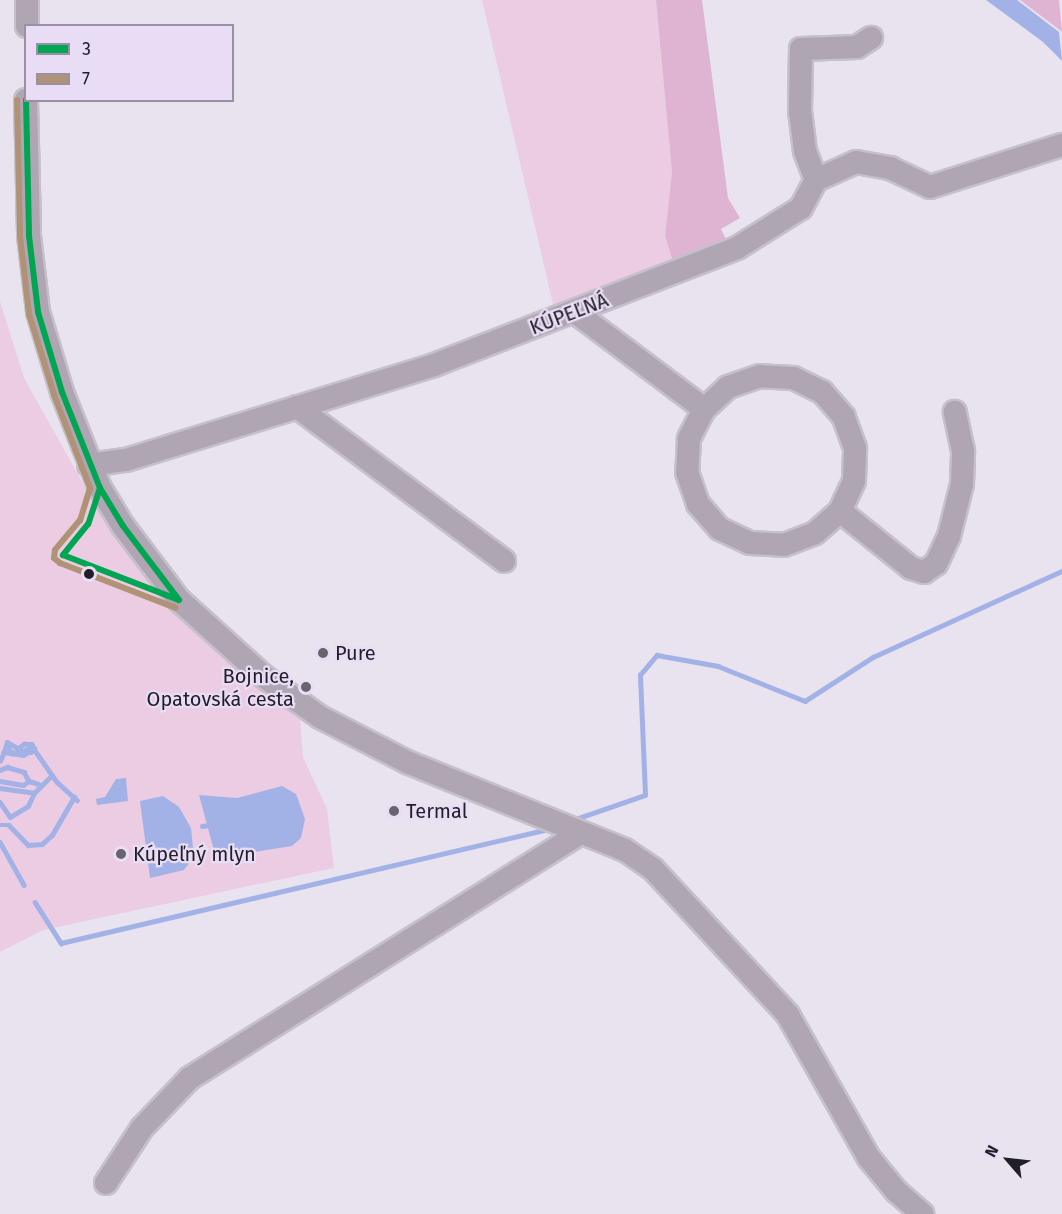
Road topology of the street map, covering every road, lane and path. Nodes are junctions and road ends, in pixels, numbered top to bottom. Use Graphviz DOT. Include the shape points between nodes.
graph roads {
  1 [pos="27,0"];
  2 [pos="27,24"];
  3 [pos="871,38"];
  4 [pos="26,102"];
  5 [pos="1062,145"];
  6 [pos="816,180"];
  7 [pos="575,312"];
  8 [pos="297,407"];
  9 [pos="704,409"];
  10 [pos="955,412"];
  11 [pos="89,465"];
  12 [pos="840,511"];
  13 [pos="504,561"];
  14 [pos="581,834"];
  15 [pos="106,1183"];
  16 [pos="922,1214"];
  1 -- 2 [label="street"];
  3 -- 6 [label="street" via="857,46 801,49 800,111 805,151"];
  4 -- 11 [label="street" via="29,236 38,312"];
  5 -- 6 [label="street" via="930,187 890,168 856,162"];
  6 -- 7 [label="street, KÚPEĽNÁ" via="801,208 736,248"];
  7 -- 8 [label="street, KÚPEĽNÁ" via="434,365"];
  7 -- 9 [label="street"];
  8 -- 11 [label="street, KÚPEĽNÁ" via="126,460"];
  8 -- 13 [label="street"];
  9 -- 12 [label="street" via="729,387 760,376 793,378 822,392 844,417 855,448 854,481"];
  9 -- 12 [label="street" via="689,439 687,472 698,504 720,529 750,543 784,545 815,533"];
  10 -- 12 [label="street" via="963,452 962,484 950,536 936,564 924,572 911,568"];
  11 -- 14 [label="street" via="123,526 179,600 263,676 320,717 407,762"];
  14 -- 15 [label="street" via="190,1078 142,1128"];
  14 -- 16 [label="street" via="625,850 653,869 788,1014 869,1158 896,1191"];
}
